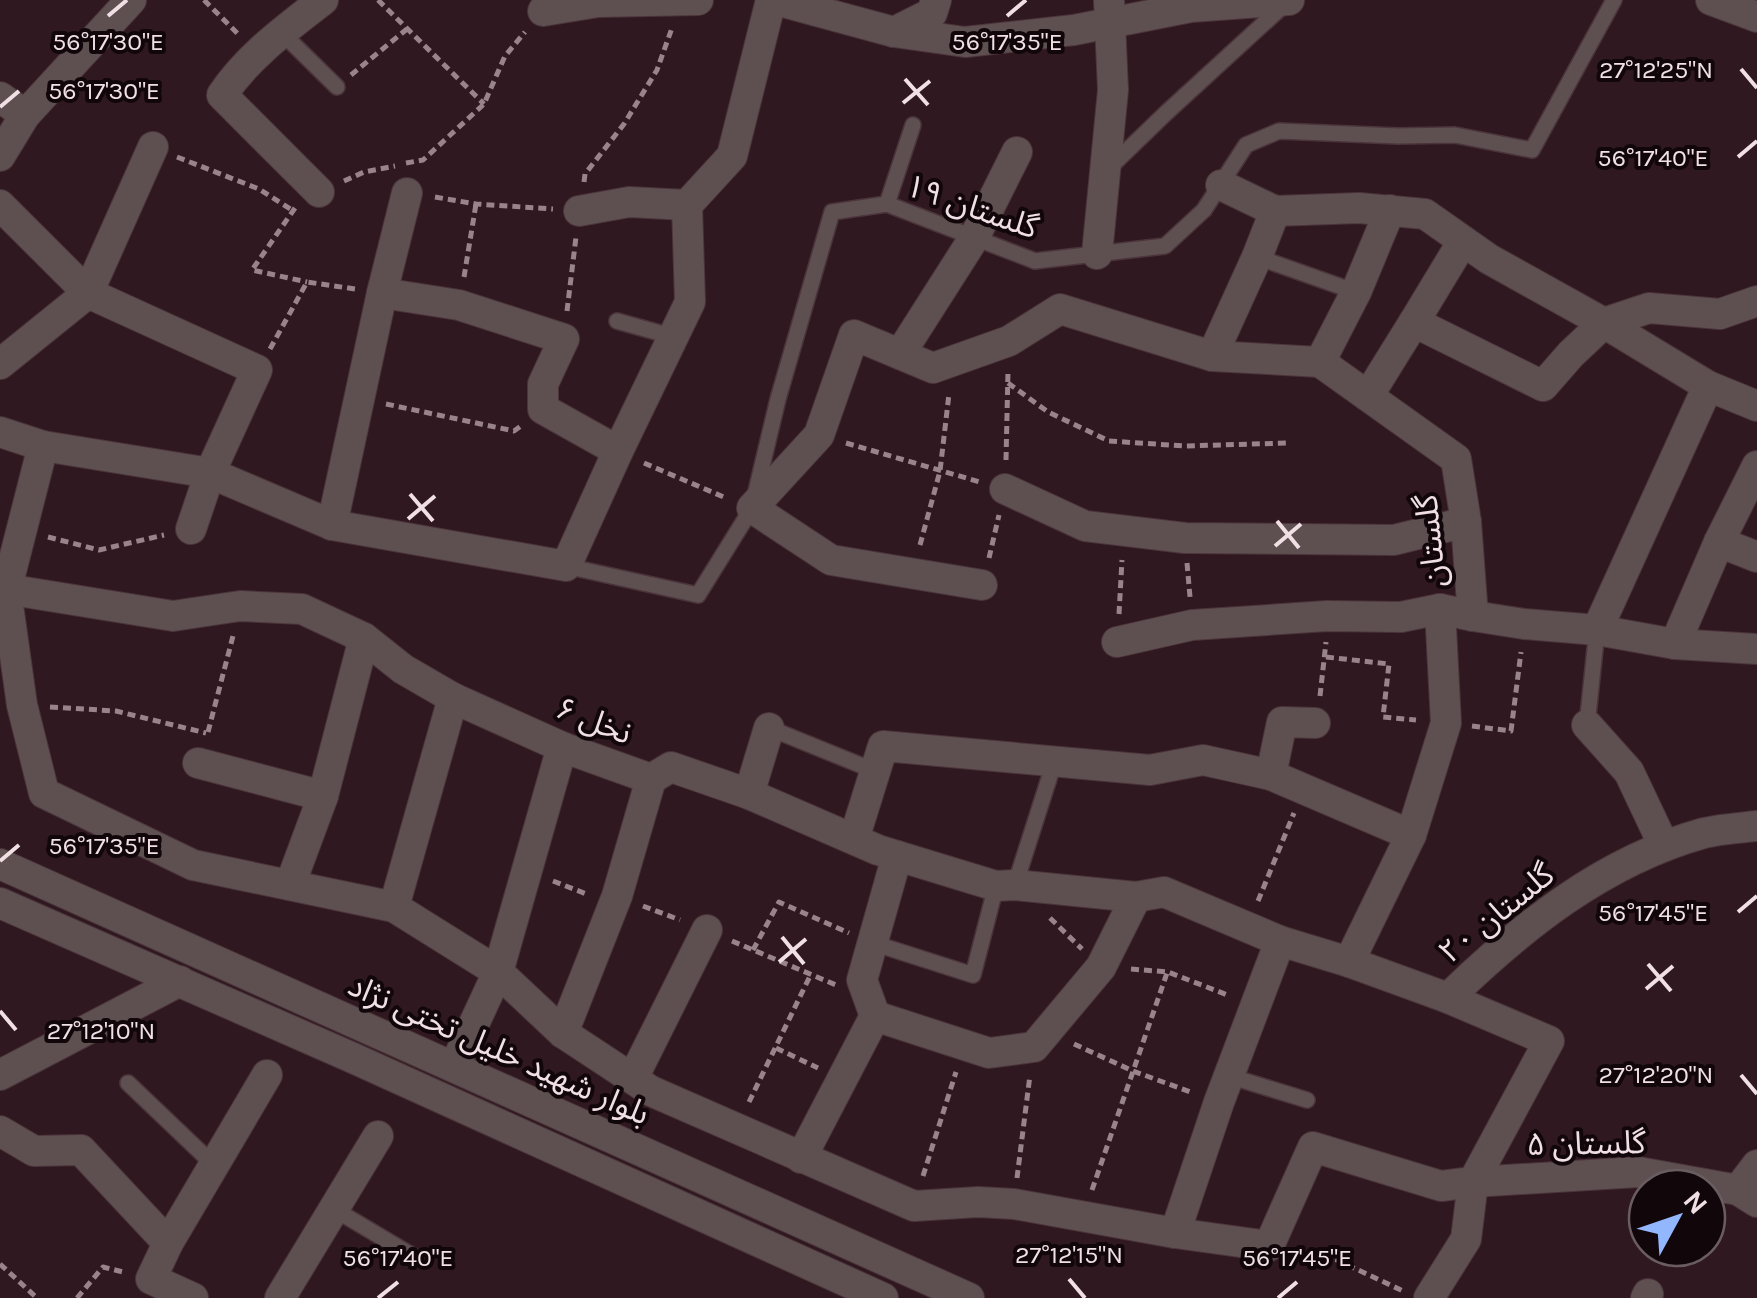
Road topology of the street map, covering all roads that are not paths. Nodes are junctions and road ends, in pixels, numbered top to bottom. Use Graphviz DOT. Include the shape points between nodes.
graph roads {
  1 [pos="131,0"];
  2 [pos="324,0"];
  3 [pos="682,0"];
  4 [pos="698,0"];
  5 [pos="774,0"];
  6 [pos="936,0"];
  7 [pos="1289,0"];
  8 [pos="1614,0"];
  9 [pos="1711,0"];
  10 [pos="598,1"];
  11 [pos="543,11"];
  12 [pos="1110,11"];
  13 [pos="1757,16"];
  14 [pos="281,32"];
  15 [pos="894,32"];
  16 [pos="337,86"];
  17 [pos="0,97"];
  18 [pos="25,115"];
  19 [pos="913,126"];
  20 [pos="153,147"];
  21 [pos="1017,152"];
  22 [pos="0,156"];
  23 [pos="1105,172"];
  24 [pos="1220,186"];
  25 [pos="319,192"];
  26 [pos="407,193"];
  27 [pos="886,204"];
  28 [pos="0,205"];
  29 [pos="687,205"];
  30 [pos="579,210"];
  31 [pos="1390,210"];
  32 [pos="1275,211"];
  33 [pos="974,238"];
  34 [pos="1463,240"];
  35 [pos="1097,254"];
  36 [pos="1257,257"];
  37 [pos="1356,292"];
  38 [pos="88,293"];
  39 [pos="382,294"];
  40 [pos="1757,301"];
  41 [pos="617,321"];
  42 [pos="1414,322"];
  43 [pos="1604,323"];
  44 [pos="674,338"];
  45 [pos="900,354"];
  46 [pos="1212,356"];
  47 [pos="1320,362"];
  48 [pos="0,364"];
  49 [pos="1708,386"];
  50 [pos="1368,396"];
  51 [pos="1757,406"];
  52 [pos="0,432"];
  53 [pos="43,446"];
  54 [pos="618,451"];
  55 [pos="1757,466"];
  56 [pos="210,473"];
  57 [pos="1006,489"];
  58 [pos="752,508"];
  59 [pos="1466,522"];
  60 [pos="332,525"];
  61 [pos="191,529"];
  62 [pos="1719,542"];
  63 [pos="1757,557"];
  64 [pos="566,566"];
  65 [pos="982,585"];
  66 [pos="3,589"];
  67 [pos="1440,610"];
  68 [pos="1472,616"];
  69 [pos="1597,630"];
  70 [pos="364,638"];
  71 [pos="1117,642"];
  72 [pos="1675,644"];
  73 [pos="1757,649"];
  74 [pos="454,698"];
  75 [pos="1316,724"];
  76 [pos="1587,726"];
  77 [pos="768,728"];
  78 [pos="562,747"];
  79 [pos="1054,763"];
  80 [pos="198,764"];
  81 [pos="876,771"];
  82 [pos="1271,776"];
  83 [pos="651,779"];
  84 [pos="748,794"];
  85 [pos="323,796"];
  86 [pos="1757,826"];
  87 [pos="1411,836"];
  88 [pos="854,839"];
  89 [pos="1664,846"];
  90 [pos="897,856"];
  91 [pos="0,864"];
  92 [pos="290,885"];
  93 [pos="1006,886"];
  94 [pos="1136,896"];
  95 [pos="0,903"];
  96 [pos="394,907"];
  97 [pos="708,930"];
  98 [pos="1280,940"];
  99 [pos="874,943"];
  100 [pos="1349,962"];
  101 [pos="498,972"];
  102 [pos="180,981"];
  103 [pos="1448,998"];
  104 [pos="872,1008"];
  105 [pos="564,1033"];
  106 [pos="454,1067"];
  107 [pos="0,1075"];
  108 [pos="268,1075"];
  109 [pos="633,1078"];
  110 [pos="128,1083"];
  111 [pos="1224,1089"];
  112 [pos="1307,1100"];
  113 [pos="0,1131"];
  114 [pos="378,1136"];
  115 [pos="800,1158"];
  116 [pos="214,1164"];
  117 [pos="1757,1165"];
  118 [pos="1473,1182"];
  119 [pos="1748,1196"];
  120 [pos="334,1209"];
  121 [pos="1175,1233"];
  122 [pos="168,1243"];
  123 [pos="418,1259"];
  124 [pos="193,1298"];
  125 [pos="280,1298"];
  126 [pos="883,1298"];
  127 [pos="969,1298"];
  128 [pos="1428,1298"];
  1 -- 18 [label="street"];
  2 -- 14 [label="street"];
  3 -- 4 [label="street"];
  3 -- 10 [label="street"];
  5 -- 15 [label="street"];
  5 -- 29 [label="street" via="732,156"];
  6 -- 15 [label="street" via="932,13"];
  7 -- 12 [label="street"];
  7 -- 23 [label="lane"];
  8 -- 24 [label="lane, گلستان ۱۹" via="1532,150 1455,135 1278,131 1246,145"];
  9 -- 13 [label="street"];
  10 -- 11 [label="street"];
  12 -- 15 [label="street" via="1074,30 966,42"];
  12 -- 23 [label="street" via="1113,90"];
  14 -- 16 [label="lane"];
  14 -- 25 [label="street" via="222,95"];
  17 -- 18 [label="street"];
  18 -- 22 [label="street"];
  19 -- 27 [label="lane"];
  20 -- 38 [label="street"];
  21 -- 33 [label="street"];
  23 -- 35 [label="street"];
  24 -- 32 [label="street"];
  24 -- 35 [label="lane, گلستان ۱۹" via="1165,246"];
  26 -- 39 [label="street"];
  27 -- 33 [label="lane, گلستان ۱۹"];
  27 -- 58 [label="lane, گلستان ۱۹" via="832,212"];
  28 -- 38 [label="street"];
  29 -- 30 [label="street" via="629,202"];
  29 -- 44 [label="street" via="690,302"];
  31 -- 32 [label="street"];
  31 -- 34 [label="street" via="1425,214"];
  31 -- 37 [label="street"];
  32 -- 36 [label="street"];
  33 -- 35 [label="lane, گلستان ۱۹" via="1035,260"];
  33 -- 45 [label="street"];
  34 -- 42 [label="street"];
  34 -- 43 [label="street"];
  36 -- 37 [label="lane"];
  36 -- 46 [label="street"];
  37 -- 47 [label="street"];
  38 -- 48 [label="street"];
  38 -- 56 [label="street" via="258,370"];
  39 -- 54 [label="street" via="459,305 564,338 543,384 543,409"];
  39 -- 60 [label="street"];
  40 -- 43 [label="street" via="1720,314 1650,308"];
  41 -- 44 [label="lane"];
  42 -- 43 [label="street" via="1543,386"];
  42 -- 50 [label="street"];
  43 -- 49 [label="street"];
  44 -- 54 [label="street"];
  45 -- 46 [label="street" via="933,368 1009,342 1060,308"];
  45 -- 58 [label="street" via="854,335 820,435"];
  46 -- 47 [label="street"];
  47 -- 50 [label="street, گلستان"];
  49 -- 51 [label="street"];
  49 -- 69 [label="street"];
  50 -- 59 [label="street, گلستان" via="1456,459"];
  52 -- 53 [label="street"];
  53 -- 56 [label="street"];
  53 -- 66 [label="street"];
  54 -- 64 [label="street"];
  55 -- 62 [label="street"];
  56 -- 60 [label="street"];
  56 -- 61 [label="street"];
  57 -- 59 [label="street" via="1085,526 1186,538 1394,540"];
  58 -- 64 [label="lane, گلستان ۱۹" via="698,595"];
  58 -- 65 [label="street" via="832,560"];
  59 -- 68 [label="street, گلستان"];
  60 -- 64 [label="street"];
  62 -- 63 [label="street"];
  62 -- 72 [label="street"];
  66 -- 70 [label="street, نخل ۶" via="173,616 240,606 302,609"];
  66 -- 92 [label="street" via="44,793 194,865"];
  67 -- 68 [label="street"];
  67 -- 71 [label="street" via="1192,625"];
  67 -- 87 [label="street" via="1446,722"];
  68 -- 69 [label="street, گلستان"];
  69 -- 72 [label="street, گلستان"];
  69 -- 76 [label="lane"];
  70 -- 74 [label="street, نخل ۶"];
  70 -- 85 [label="street"];
  72 -- 73 [label="street, گلستان"];
  74 -- 78 [label="street, نخل ۶"];
  74 -- 96 [label="street"];
  75 -- 82 [label="street" via="1282,722"];
  76 -- 89 [label="street" via="1629,772"];
  77 -- 81 [label="lane"];
  77 -- 84 [label="street"];
  78 -- 83 [label="street, نخل ۶"];
  78 -- 101 [label="street"];
  79 -- 81 [label="street" via="883,746"];
  79 -- 82 [label="street" via="1150,770 1203,760"];
  79 -- 93 [label="lane"];
  80 -- 85 [label="street"];
  81 -- 88 [label="street"];
  82 -- 87 [label="street"];
  83 -- 84 [label="street, نخل ۶" via="671,766"];
  83 -- 105 [label="street" via="615,900"];
  84 -- 88 [label="street, نخل ۶"];
  85 -- 92 [label="street"];
  86 -- 89 [label="street, گلستان ۲۰"];
  87 -- 100 [label="street"];
  88 -- 90 [label="street, نخل ۶"];
  89 -- 103 [label="street, گلستان ۲۰" via="1576,890"];
  90 -- 93 [label="street, نخل ۶"];
  90 -- 99 [label="street"];
  91 -- 106 [label="street, بلوار شهید خلیل تختی نژاد"];
  92 -- 96 [label="street"];
  93 -- 94 [label="street, نخل ۶"];
  93 -- 99 [label="lane" via="973,975"];
  94 -- 98 [label="street, نخل ۶" via="1164,892"];
  94 -- 104 [label="street" via="1101,966 1041,1040 989,1053"];
  95 -- 102 [label="street, بلوار شهید خلیل تختی نژاد"];
  96 -- 101 [label="street"];
  97 -- 109 [label="street"];
  98 -- 100 [label="street, گلستان ۲۰"];
  98 -- 111 [label="street"];
  99 -- 104 [label="street" via="862,980"];
  100 -- 103 [label="street, گلستان ۲۰"];
  101 -- 105 [label="street"];
  101 -- 106 [label="street"];
  102 -- 107 [label="street"];
  102 -- 126 [label="street, بلوار شهید خلیل تختی نژاد"];
  103 -- 118 [label="street" via="1549,1040"];
  104 -- 115 [label="street"];
  105 -- 109 [label="street"];
  106 -- 127 [label="street, بلوار شهید خلیل تختی نژاد"];
  108 -- 116 [label="street"];
  109 -- 115 [label="street"];
  110 -- 116 [label="lane"];
  111 -- 112 [label="lane"];
  111 -- 121 [label="street"];
  113 -- 122 [label="street" via="34,1151 81,1150"];
  114 -- 120 [label="street"];
  115 -- 121 [label="street" via="914,1206 1014,1204"];
  116 -- 122 [label="street"];
  117 -- 119 [label="street"];
  118 -- 119 [label="street, گلستان ۵" via="1638,1172"];
  118 -- 121 [label="street, گلستان ۵" via="1441,1186 1313,1147 1269,1246"];
  118 -- 128 [label="street" via="1466,1239"];
  120 -- 123 [label="lane"];
  120 -- 125 [label="street"];
  122 -- 124 [label="street" via="151,1279"];
}
